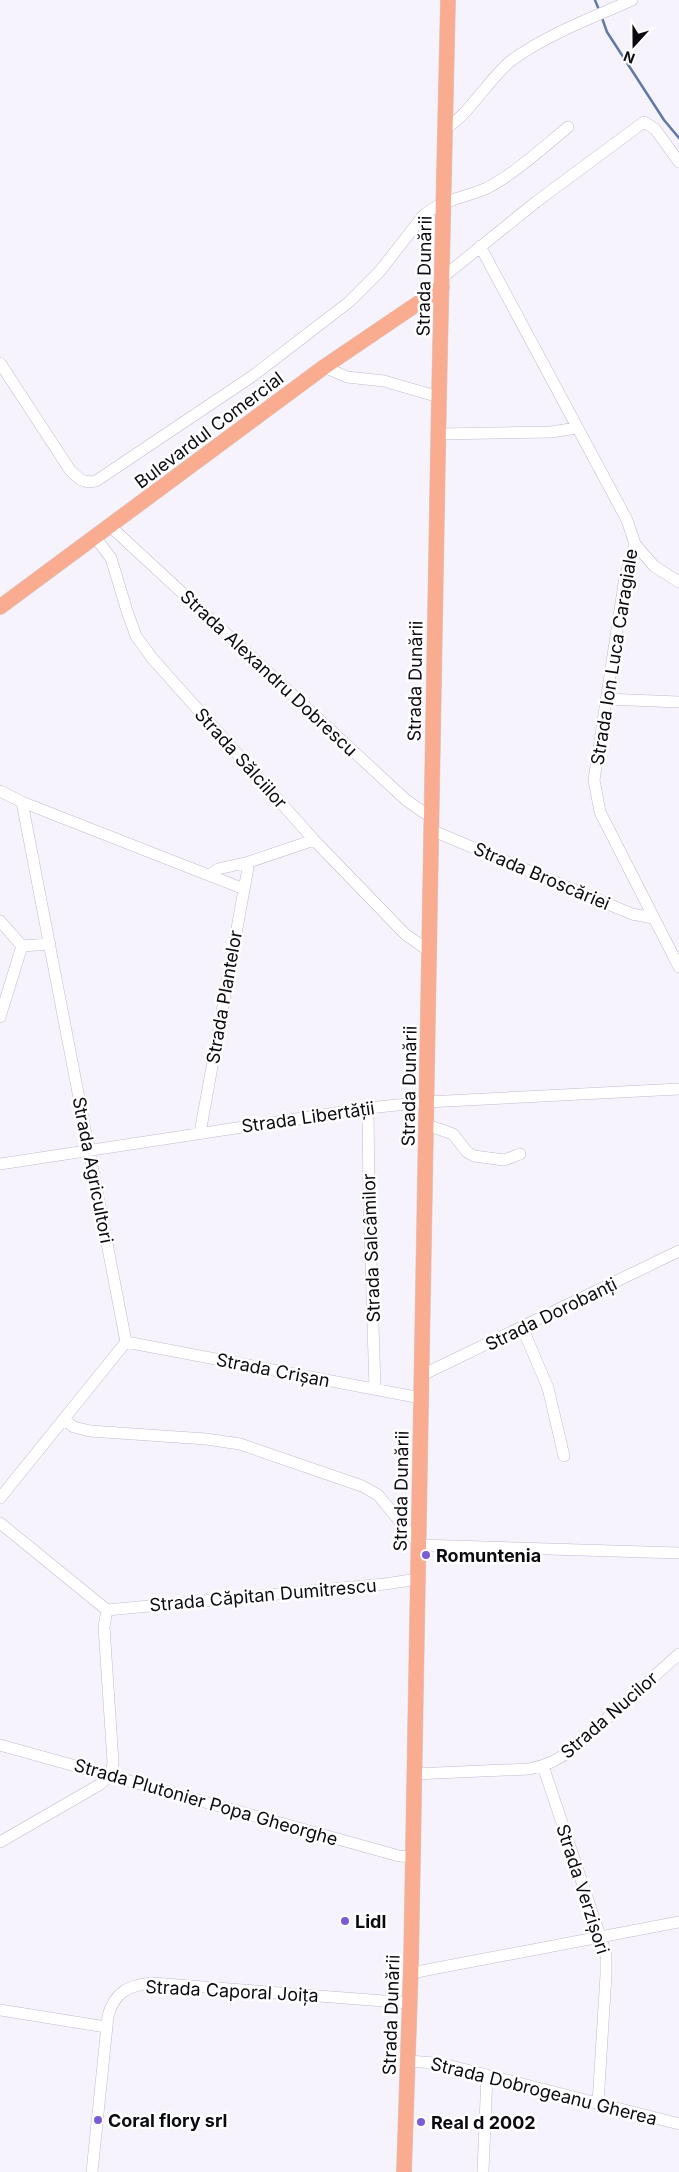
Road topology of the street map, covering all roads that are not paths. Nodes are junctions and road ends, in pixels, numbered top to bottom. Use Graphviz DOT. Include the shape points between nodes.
graph roads {
  1 [pos="448,0"];
  2 [pos="632,0"];
  3 [pos="568,127"];
  4 [pos="446,128"];
  5 [pos="679,162"];
  6 [pos="444,202"];
  7 [pos="480,246"];
  8 [pos="442,282"];
  9 [pos="0,363"];
  10 [pos="324,367"];
  11 [pos="439,397"];
  12 [pos="577,428"];
  13 [pos="438,434"];
  14 [pos="110,526"];
  15 [pos="95,537"];
  16 [pos="635,544"];
  17 [pos="679,582"];
  18 [pos="0,607"];
  19 [pos="606,699"];
  20 [pos="679,702"];
  21 [pos="0,791"];
  22 [pos="22,802"];
  23 [pos="431,823"];
  24 [pos="314,840"];
  25 [pos="250,862"];
  26 [pos="210,875"];
  27 [pos="244,889"];
  28 [pos="653,918"];
  29 [pos="0,921"];
  30 [pos="50,944"];
  31 [pos="22,946"];
  32 [pos="430,951"];
  33 [pos="679,967"];
  34 [pos="0,1017"];
  35 [pos="679,1088"];
  36 [pos="427,1102"];
  37 [pos="368,1108"];
  38 [pos="427,1125"];
  39 [pos="200,1133"];
  40 [pos="89,1150"];
  41 [pos="520,1154"];
  42 [pos="0,1164"];
  43 [pos="679,1251"];
  44 [pos="522,1328"];
  45 [pos="126,1342"];
  46 [pos="422,1375"];
  47 [pos="375,1389"];
  48 [pos="421,1398"];
  49 [pos="64,1420"];
  50 [pos="564,1456"];
  51 [pos="0,1498"];
  52 [pos="0,1522"];
  53 [pos="419,1545"];
  54 [pos="679,1553"];
  55 [pos="418,1579"];
  56 [pos="107,1610"];
  57 [pos="679,1654"];
  58 [pos="0,1745"];
  59 [pos="543,1766"];
  60 [pos="414,1774"];
  61 [pos="111,1775"];
  62 [pos="0,1842"];
  63 [pos="413,1857"];
  64 [pos="679,1922"];
  65 [pos="602,1937"];
  66 [pos="411,1973"];
  67 [pos="410,2003"];
  68 [pos="0,2010"];
  69 [pos="106,2027"];
  70 [pos="409,2062"];
  71 [pos="486,2075"];
  72 [pos="598,2104"];
  73 [pos="679,2124"];
  74 [pos="92,2172"];
  75 [pos="404,2172"];
  76 [pos="483,2172"];
  1 -- 4 [label="main road, Strada Dunării"];
  2 -- 4 [label="street" via="554,36 512,60"];
  3 -- 6 [label="street" via="488,187"];
  4 -- 6 [label="main road, Strada Dunării"];
  5 -- 7 [label="street" via="655,129 644,122"];
  6 -- 8 [label="main road, Strada Dunării"];
  6 -- 9 [label="street" via="423,216 380,271 349,302 254,375 96,481 87,483 70,470"];
  7 -- 8 [label="street"];
  7 -- 12 [label="street, Strada Ion Luca Caragiale"];
  8 -- 10 [label="main road, Bulevardul Comercial"];
  8 -- 11 [label="main road, Strada Dunării"];
  10 -- 11 [label="street" via="347,377 384,381"];
  10 -- 14 [label="main road, Bulevardul Comercial"];
  11 -- 13 [label="main road, Strada Dunării"];
  12 -- 13 [label="street" via="551,432"];
  12 -- 16 [label="street, Strada Ion Luca Caragiale" via="627,520"];
  13 -- 23 [label="main road, Strada Dunării"];
  14 -- 15 [label="main road, Bulevardul Comercial"];
  14 -- 23 [label="street, Strada Alexandru Dobrescu" via="406,800 423,812"];
  15 -- 18 [label="main road, Bulevardul Comercial"];
  15 -- 24 [label="street, Strada Sălciilor" via="111,558 136,636"];
  16 -- 17 [label="street" via="654,566"];
  16 -- 19 [label="street, Strada Ion Luca Caragiale" via="625,576"];
  19 -- 20 [label="street"];
  19 -- 28 [label="street, Strada Ion Luca Caragiale" via="594,780 596,796 600,812"];
  21 -- 22 [label="street"];
  22 -- 26 [label="street"];
  22 -- 30 [label="street, Strada Agricultori"];
  23 -- 28 [label="street, Strada Broscăriei" via="632,914"];
  23 -- 32 [label="main road, Strada Dunării"];
  24 -- 25 [label="street"];
  24 -- 32 [label="street, Strada Sălciilor" via="405,934"];
  25 -- 26 [label="street" via="218,869"];
  25 -- 27 [label="street, Strada Plantelor"];
  26 -- 27 [label="street"];
  27 -- 39 [label="street, Strada Plantelor"];
  28 -- 33 [label="street, Strada Ion Luca Caragiale"];
  29 -- 31 [label="street"];
  30 -- 31 [label="street"];
  30 -- 40 [label="street, Strada Agricultori"];
  31 -- 34 [label="street"];
  32 -- 36 [label="main road, Strada Dunării"];
  35 -- 36 [label="street, Strada Libertății"];
  36 -- 37 [label="street, Strada Libertății"];
  36 -- 38 [label="main road, Strada Dunării"];
  37 -- 39 [label="street, Strada Libertății"];
  37 -- 47 [label="street, Strada Salcâmilor"];
  38 -- 41 [label="street" via="453,1134 474,1156 504,1160"];
  38 -- 46 [label="main road, Strada Dunării"];
  39 -- 40 [label="street, Strada Libertății"];
  40 -- 42 [label="street, Strada Libertății"];
  40 -- 45 [label="street, Strada Agricultori"];
  43 -- 44 [label="street, Strada Dorobanți"];
  44 -- 46 [label="street, Strada Dorobanți"];
  44 -- 50 [label="street" via="548,1388"];
  45 -- 47 [label="street, Strada Crișan"];
  45 -- 49 [label="street"];
  46 -- 48 [label="main road, Strada Dunării"];
  47 -- 48 [label="street, Strada Crișan"];
  48 -- 53 [label="main road, Strada Dunării"];
  49 -- 51 [label="street"];
  49 -- 53 [label="street" via="74,1427 90,1431 240,1444 353,1483 378,1495"];
  52 -- 56 [label="street"];
  53 -- 54 [label="street"];
  53 -- 55 [label="main road, Strada Dunării"];
  55 -- 56 [label="street, Strada Căpitan Dumitrescu"];
  55 -- 60 [label="main road, Strada Dunării"];
  56 -- 61 [label="street" via="104,1627 114,1762"];
  57 -- 59 [label="street, Strada Nucilor" via="574,1748"];
  58 -- 61 [label="street, Strada Plutonier Popa Gheorghe"];
  59 -- 60 [label="street, Strada Nucilor"];
  59 -- 65 [label="street, Strada Verzișori"];
  60 -- 63 [label="main road, Strada Dunării"];
  61 -- 62 [label="street" via="99,1786"];
  61 -- 63 [label="street, Strada Plutonier Popa Gheorghe"];
  63 -- 66 [label="main road, Strada Dunării"];
  64 -- 65 [label="street"];
  65 -- 66 [label="street"];
  65 -- 72 [label="street, Strada Verzișori" via="606,1975"];
  66 -- 67 [label="main road, Strada Dunării"];
  67 -- 69 [label="street, Strada Caporal Joița" via="143,1984 122,1991 115,1998"];
  67 -- 70 [label="main road, Strada Dunării"];
  68 -- 69 [label="street"];
  69 -- 74 [label="street, Strada Caporal Joița"];
  70 -- 71 [label="street, Strada Dobrogeanu Gherea" via="434,2062"];
  70 -- 75 [label="main road, Strada Dunării"];
  71 -- 72 [label="street, Strada Dobrogeanu Gherea"];
  71 -- 76 [label="street"];
  72 -- 73 [label="street, Strada Dobrogeanu Gherea"];
}
